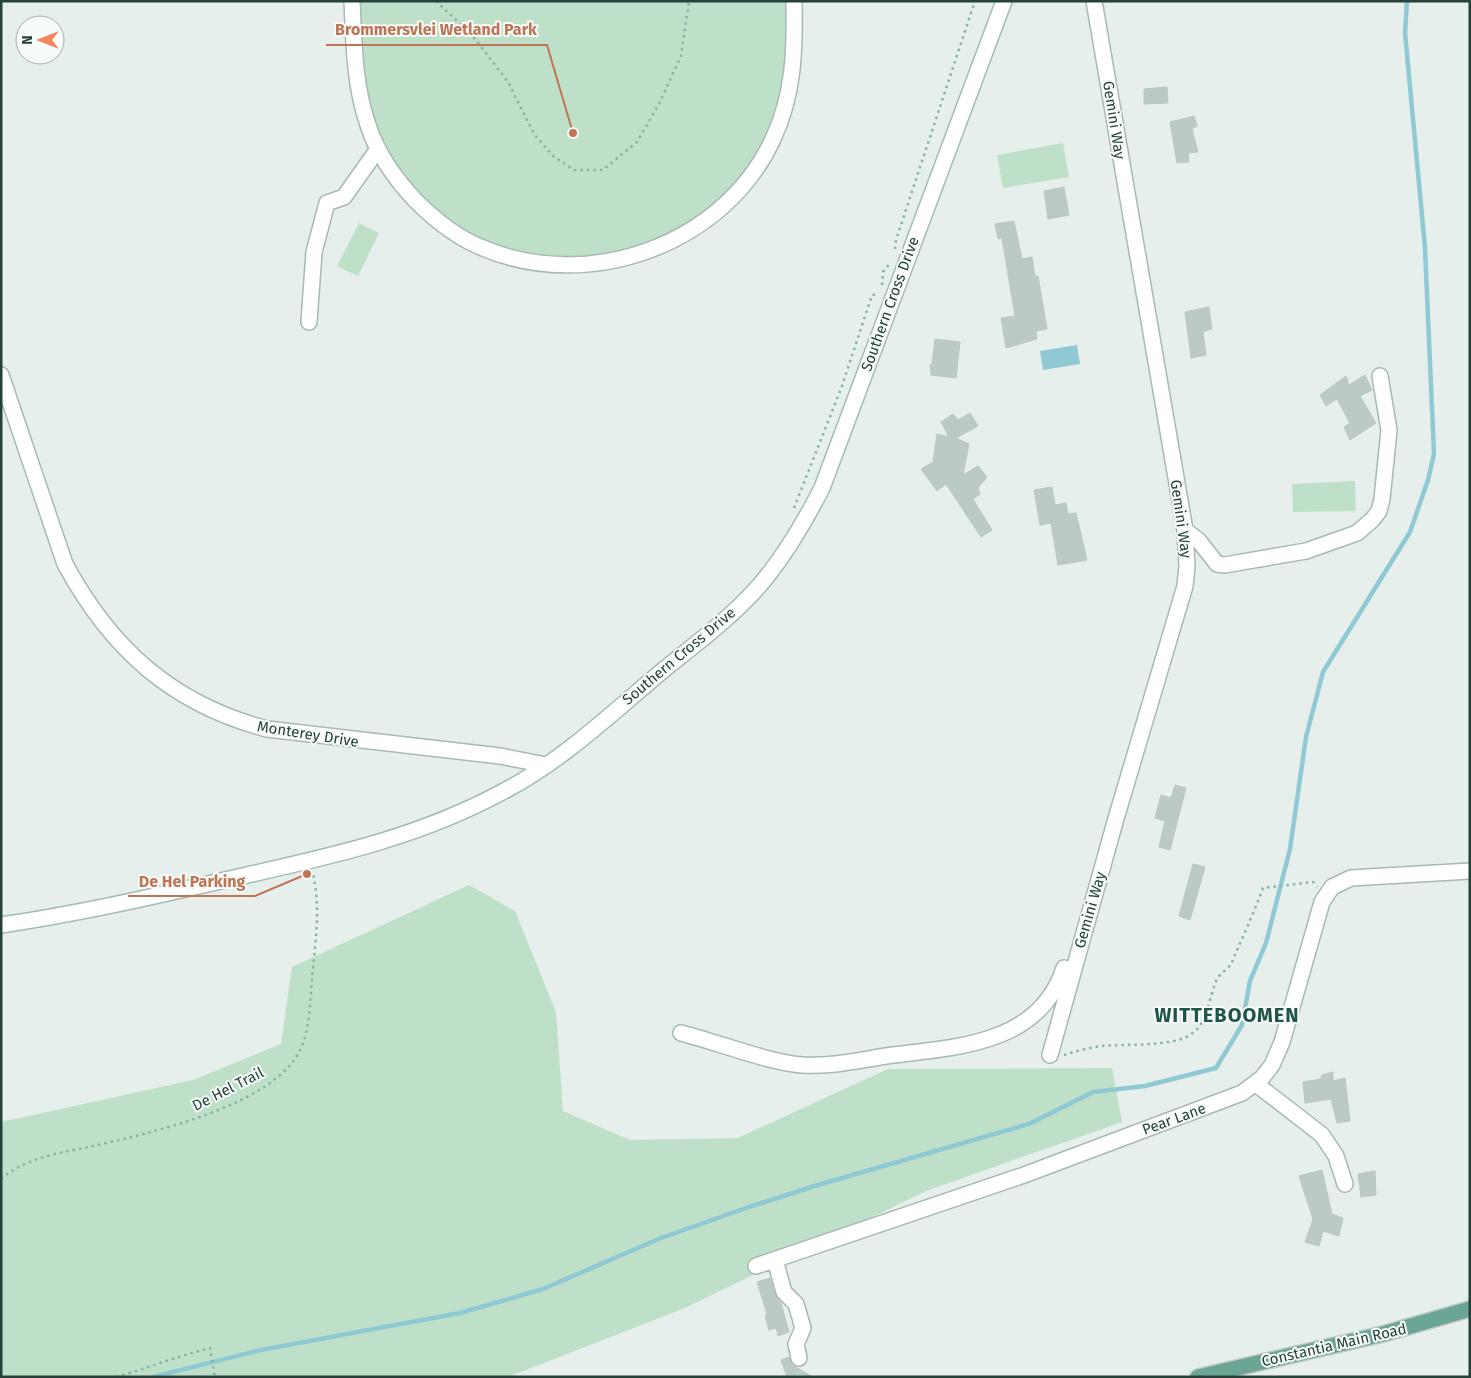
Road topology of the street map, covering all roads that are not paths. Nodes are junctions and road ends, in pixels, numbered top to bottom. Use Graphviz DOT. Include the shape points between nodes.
graph roads {
  1 [pos="352,1"];
  2 [pos="794,1"];
  3 [pos="1004,1"];
  4 [pos="1094,1"];
  5 [pos="378,149"];
  6 [pos="309,322"];
  7 [pos="1,375"];
  8 [pos="1380,376"];
  9 [pos="1185,530"];
  10 [pos="546,765"];
  11 [pos="1115,822"];
  12 [pos="1470,871"];
  13 [pos="1,924"];
  14 [pos="681,1033"];
  15 [pos="1050,1052"];
  16 [pos="1256,1084"];
  17 [pos="1345,1184"];
  18 [pos="775,1260"];
  19 [pos="756,1266"];
  20 [pos="1470,1309"];
  21 [pos="799,1358"];
  22 [pos="1198,1377"];
  1 -- 5 [label="street" via="359,92"];
  2 -- 5 [label="street" via="795,52 791,85 785,112 761,162 710,218 668,242 626,259 563,266 483,248 452,231 423,208"];
  3 -- 10 [label="street, Southern Cross Drive" via="822,488 793,542 758,588 717,626"];
  4 -- 9 [label="street, Gemini Way"];
  5 -- 6 [label="street" via="344,197 326,203 314,252"];
  7 -- 10 [label="street, Monterey Drive" via="65,564 106,628 151,674 196,702 235,720 266,729 500,756"];
  8 -- 9 [label="street" via="1389,430 1386,472 1379,510 1357,533 1306,551 1225,565 1217,564"];
  9 -- 11 [label="street, Gemini Way" via="1186,586"];
  10 -- 13 [label="street, Southern Cross Drive" via="508,790 437,823 383,842 92,909"];
  11 -- 14 [label="street" via="1105,835 1058,986 1042,1008 1013,1029 944,1050 804,1065"];
  11 -- 15 [label="street, Gemini Way"];
  12 -- 16 [label="street, Pear Lane" via="1351,878 1339,882 1325,894 1282,1042 1272,1065"];
  16 -- 17 [label="street" via="1322,1135 1336,1156"];
  16 -- 18 [label="street, Pear Lane" via="1215,1104 1033,1171"];
  18 -- 19 [label="street, Pear Lane"];
  18 -- 21 [label="street" via="784,1293 796,1304 803,1328 796,1344"];
  20 -- 22 [label="main road, Constantia Main Road" via="1383,1334"];
}
